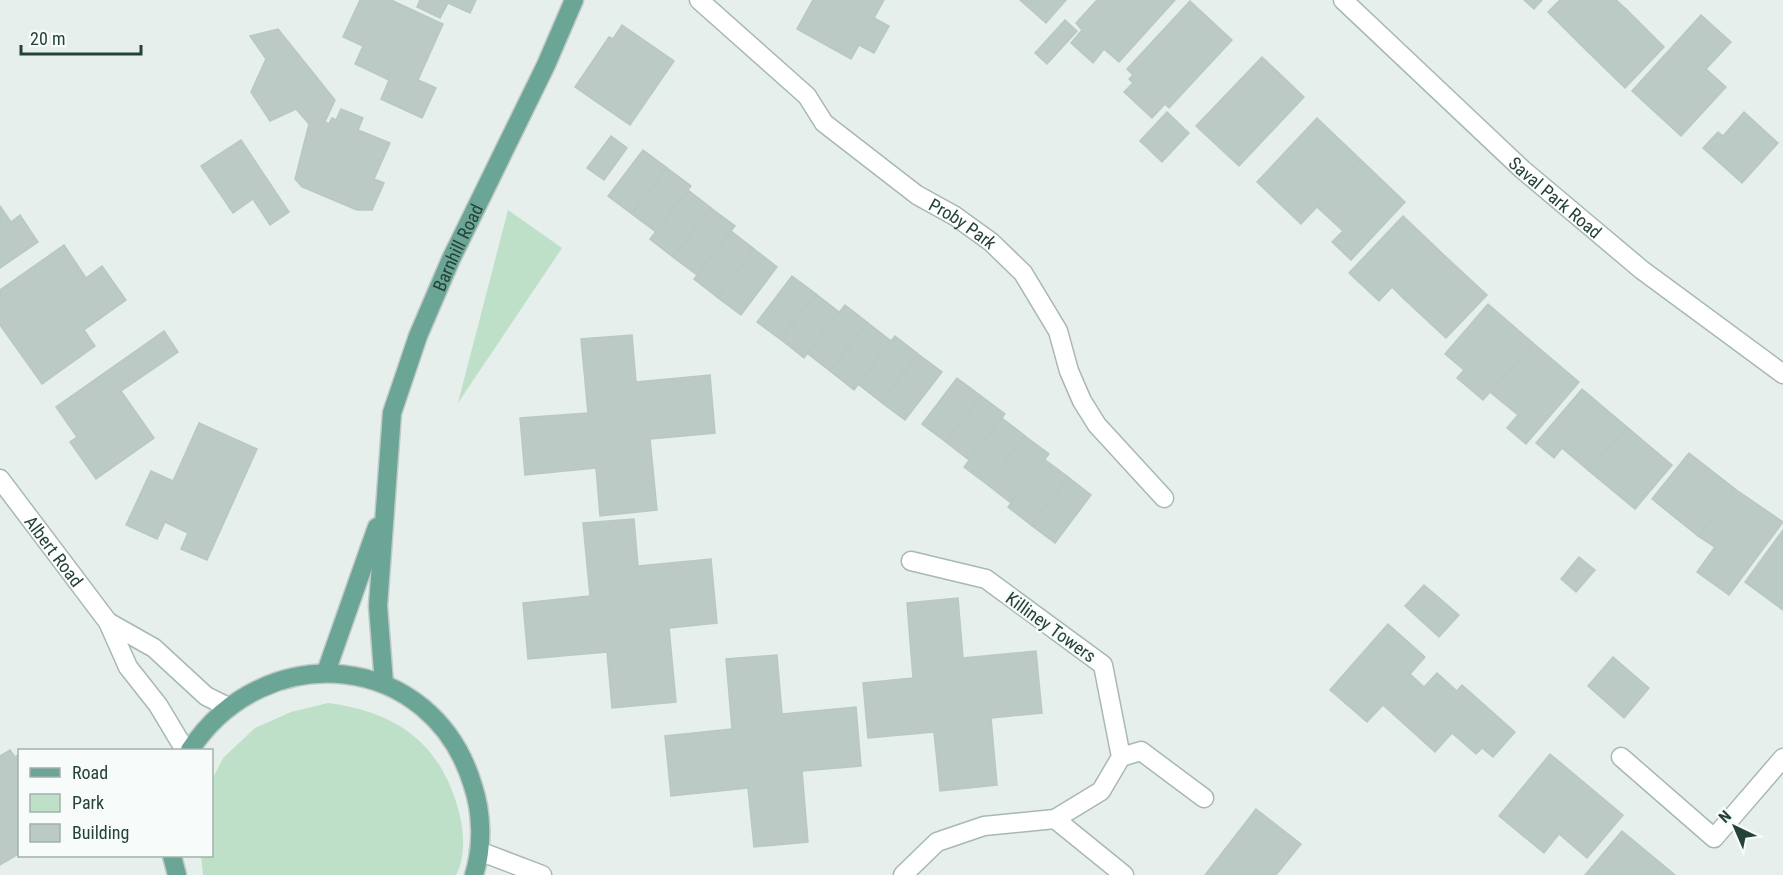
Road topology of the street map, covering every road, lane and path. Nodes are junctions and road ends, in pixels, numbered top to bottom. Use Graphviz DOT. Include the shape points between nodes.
graph roads {
  1 [pos="574,0"];
  2 [pos="699,0"];
  3 [pos="1343,0"];
  4 [pos="1783,374"];
  5 [pos="0,479"];
  6 [pos="1164,498"];
  7 [pos="384,507"];
  8 [pos="911,561"];
  9 [pos="108,622"];
  10 [pos="326,672"];
  11 [pos="384,684"];
  12 [pos="228,707"];
  13 [pos="186,749"];
  14 [pos="188,749"];
  15 [pos="1121,757"];
  16 [pos="1621,757"];
  17 [pos="1783,758"];
  18 [pos="1204,798"];
  19 [pos="1055,819"];
  20 [pos="479,851"];
  21 [pos="172,857"];
  22 [pos="177,875"];
  23 [pos="474,875"];
  24 [pos="542,875"];
  25 [pos="903,875"];
  26 [pos="1124,875"];
  1 -- 7 [label="main road, Barnhill Road" via="418,336 392,413"];
  2 -- 6 [label="street, Proby Park" via="807,96 824,123 917,195 991,242 1023,273 1058,332 1069,371 1097,425"];
  3 -- 4 [label="street, Saval Park Road" via="1523,170 1642,270"];
  5 -- 9 [label="street, Albert Road"];
  7 -- 10 [label="main road, Barnhill Road"];
  7 -- 11 [label="main road, Barnhill Road" via="378,606"];
  8 -- 15 [label="street, Killiney Towers" via="986,579 1103,665"];
  9 -- 12 [label="street, Albert Road" via="154,648 207,696"];
  9 -- 13 [label="street, Albert Road" via="128,667"];
  10 -- 11 [label="main road"];
  10 -- 12 [label="main road" via="269,683"];
  11 -- 20 [label="main road" via="412,699 444,726 466,761 480,806"];
  12 -- 14 [label="main road"];
  15 -- 18 [label="street" via="1141,751"];
  15 -- 19 [label="street" via="1101,791"];
  16 -- 17 [label="street" via="1714,838"];
  19 -- 25 [label="street" via="984,826 937,842"];
  19 -- 26 [label="street"];
  20 -- 23 [label="main road"];
  20 -- 24 [label="street"];
  21 -- 22 [label="main road"];
}
